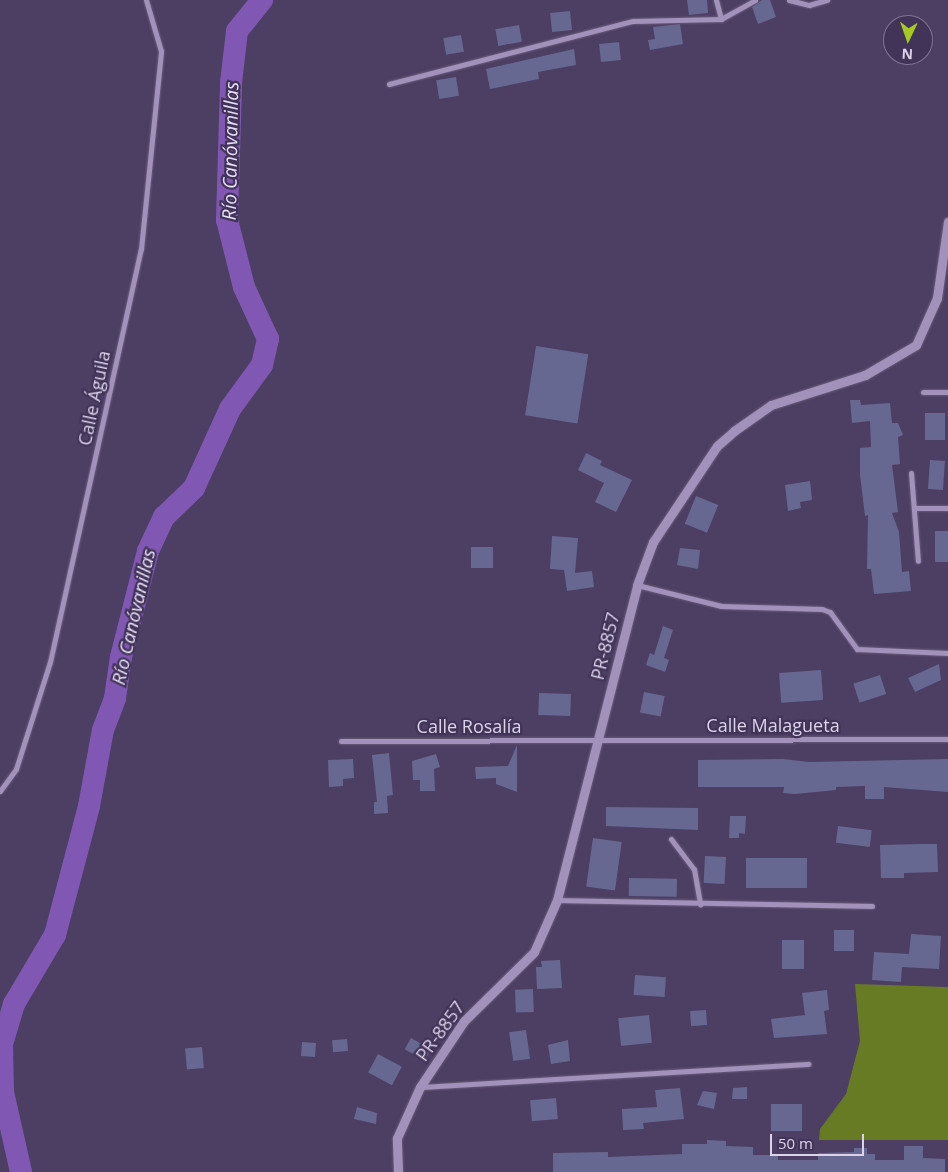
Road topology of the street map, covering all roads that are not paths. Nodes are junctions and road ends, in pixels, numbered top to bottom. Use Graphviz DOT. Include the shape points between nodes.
graph roads {
  1 [pos="146,0"];
  2 [pos="716,0"];
  3 [pos="755,0"];
  4 [pos="790,0"];
  5 [pos="827,0"];
  6 [pos="721,19"];
  7 [pos="389,84"];
  8 [pos="948,222"];
  9 [pos="923,392"];
  10 [pos="948,392"];
  11 [pos="910,473"];
  12 [pos="914,508"];
  13 [pos="948,508"];
  14 [pos="918,561"];
  15 [pos="637,585"];
  16 [pos="948,653"];
  17 [pos="598,739"];
  18 [pos="948,740"];
  19 [pos="340,741"];
  20 [pos="0,791"];
  21 [pos="671,839"];
  22 [pos="557,900"];
  23 [pos="700,904"];
  24 [pos="872,906"];
  25 [pos="808,1064"];
  26 [pos="420,1087"];
  27 [pos="398,1172"];
  1 -- 20 [label="street, Calle Águila" via="161,51 141,248 50,662 16,769"];
  2 -- 6 [label="street"];
  3 -- 6 [label="street"];
  4 -- 5 [label="street" via="809,5"];
  6 -- 7 [label="street" via="633,20"];
  8 -- 15 [label="street, PR-8857" via="936,298 916,345 865,375 771,405 717,446 653,542"];
  9 -- 10 [label="street"];
  11 -- 12 [label="street"];
  12 -- 13 [label="street"];
  12 -- 14 [label="street"];
  15 -- 16 [label="street" via="721,606 822,609 830,612 857,649"];
  15 -- 17 [label="street, PR-8857"];
  17 -- 18 [label="street, Calle Malagueta"];
  17 -- 19 [label="street, Calle Rosalía"];
  17 -- 22 [label="street, PR-8857"];
  21 -- 23 [label="street" via="694,870"];
  22 -- 23 [label="street"];
  22 -- 26 [label="street, PR-8857" via="534,952 464,1020"];
  23 -- 24 [label="street"];
  25 -- 26 [label="street"];
  26 -- 27 [label="street, PR-8857" via="397,1138"];
}
